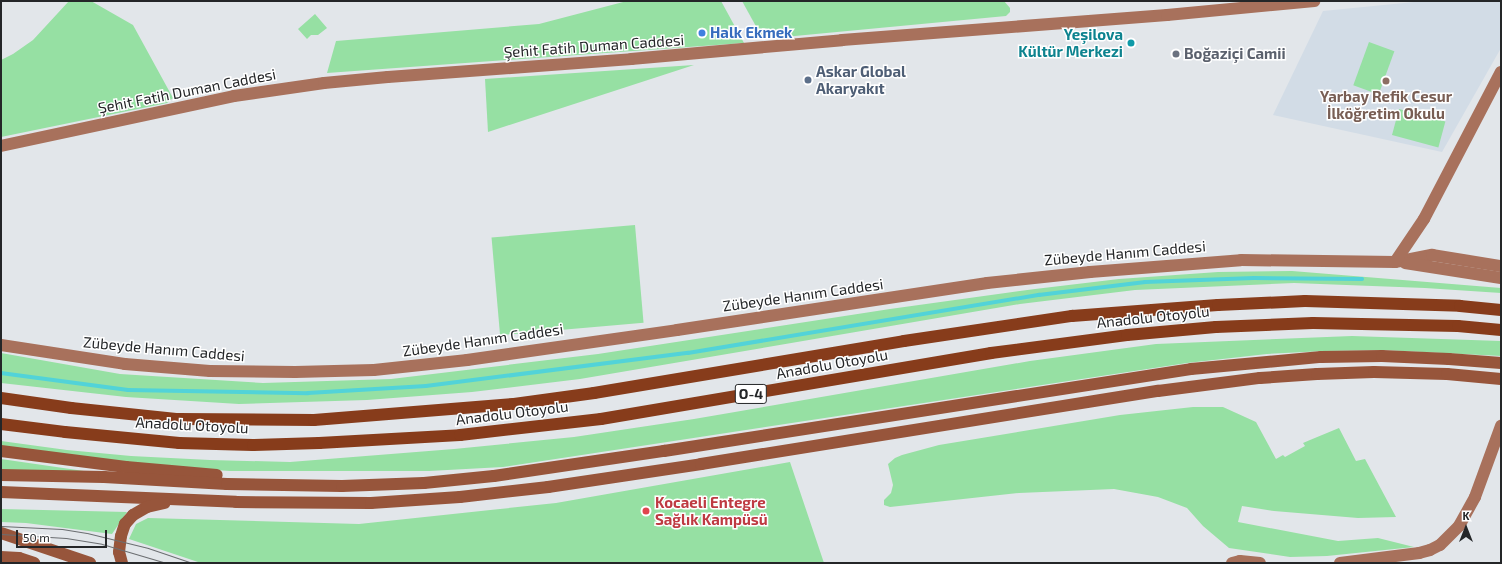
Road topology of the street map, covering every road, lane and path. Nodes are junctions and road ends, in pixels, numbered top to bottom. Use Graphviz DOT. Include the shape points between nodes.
graph roads {
  1 [pos="1314,1"];
  2 [pos="1501,72"];
  3 [pos="1,146"];
  4 [pos="1396,262"];
  5 [pos="1501,266"];
  6 [pos="1501,278"];
  7 [pos="1501,310"];
  8 [pos="1501,330"];
  9 [pos="1,345"];
  10 [pos="1501,363"];
  11 [pos="1501,379"];
  12 [pos="1,398"];
  13 [pos="1,424"];
  14 [pos="1501,426"];
  15 [pos="1,452"];
  16 [pos="1,475"];
  17 [pos="342,486"];
  18 [pos="1,492"];
  19 [pos="196,500"];
  20 [pos="1,533"];
  21 [pos="1,557"];
  22 [pos="34,563"];
  23 [pos="90,563"];
  24 [pos="122,563"];
  25 [pos="1232,563"];
  26 [pos="1260,563"];
  27 [pos="1340,563"];
  1 -- 3 [label="street, Şehit Fatih Duman Caddesi" via="324,84 234,96"];
  2 -- 4 [label="street" via="1424,218"];
  4 -- 5 [label="street" via="1432,255"];
  4 -- 6 [label="street"];
  4 -- 9 [label="street, Zübeyde Hanım Caddesi" via="1241,260 1090,272 987,283 467,360 374,370 210,371 125,364"];
  7 -- 12 [label="highway, Anadolu Otoyolu / O-4" via="1305,301 1072,316 514,404 314,420 178,419"];
  8 -- 13 [label="highway, Anadolu Otoyolu / O-4" via="1458,326 1313,323 1216,326 991,353 601,419 460,435 319,443 208,444 102,436"];
  10 -- 17 [label="main road" via="1449,359 1321,357 1199,368 494,476"];
  11 -- 19 [label="main road" via="1447,374 1374,372 1260,378 1158,391 548,487 460,497 371,503"];
  14 -- 27 [label="street" via="1475,497 1459,526 1440,545 1419,553"];
  15 -- 17 [label="main road" via="126,467"];
  16 -- 17 [label="main road"];
  18 -- 19 [label="main road"];
  19 -- 24 [label="main road" via="162,503 132,515 125,524 121,536 119,552"];
  20 -- 23 [label="main road"];
  21 -- 22 [label="main road" via="19,558"];
  25 -- 26 [label="street" via="1240,560"];
}
